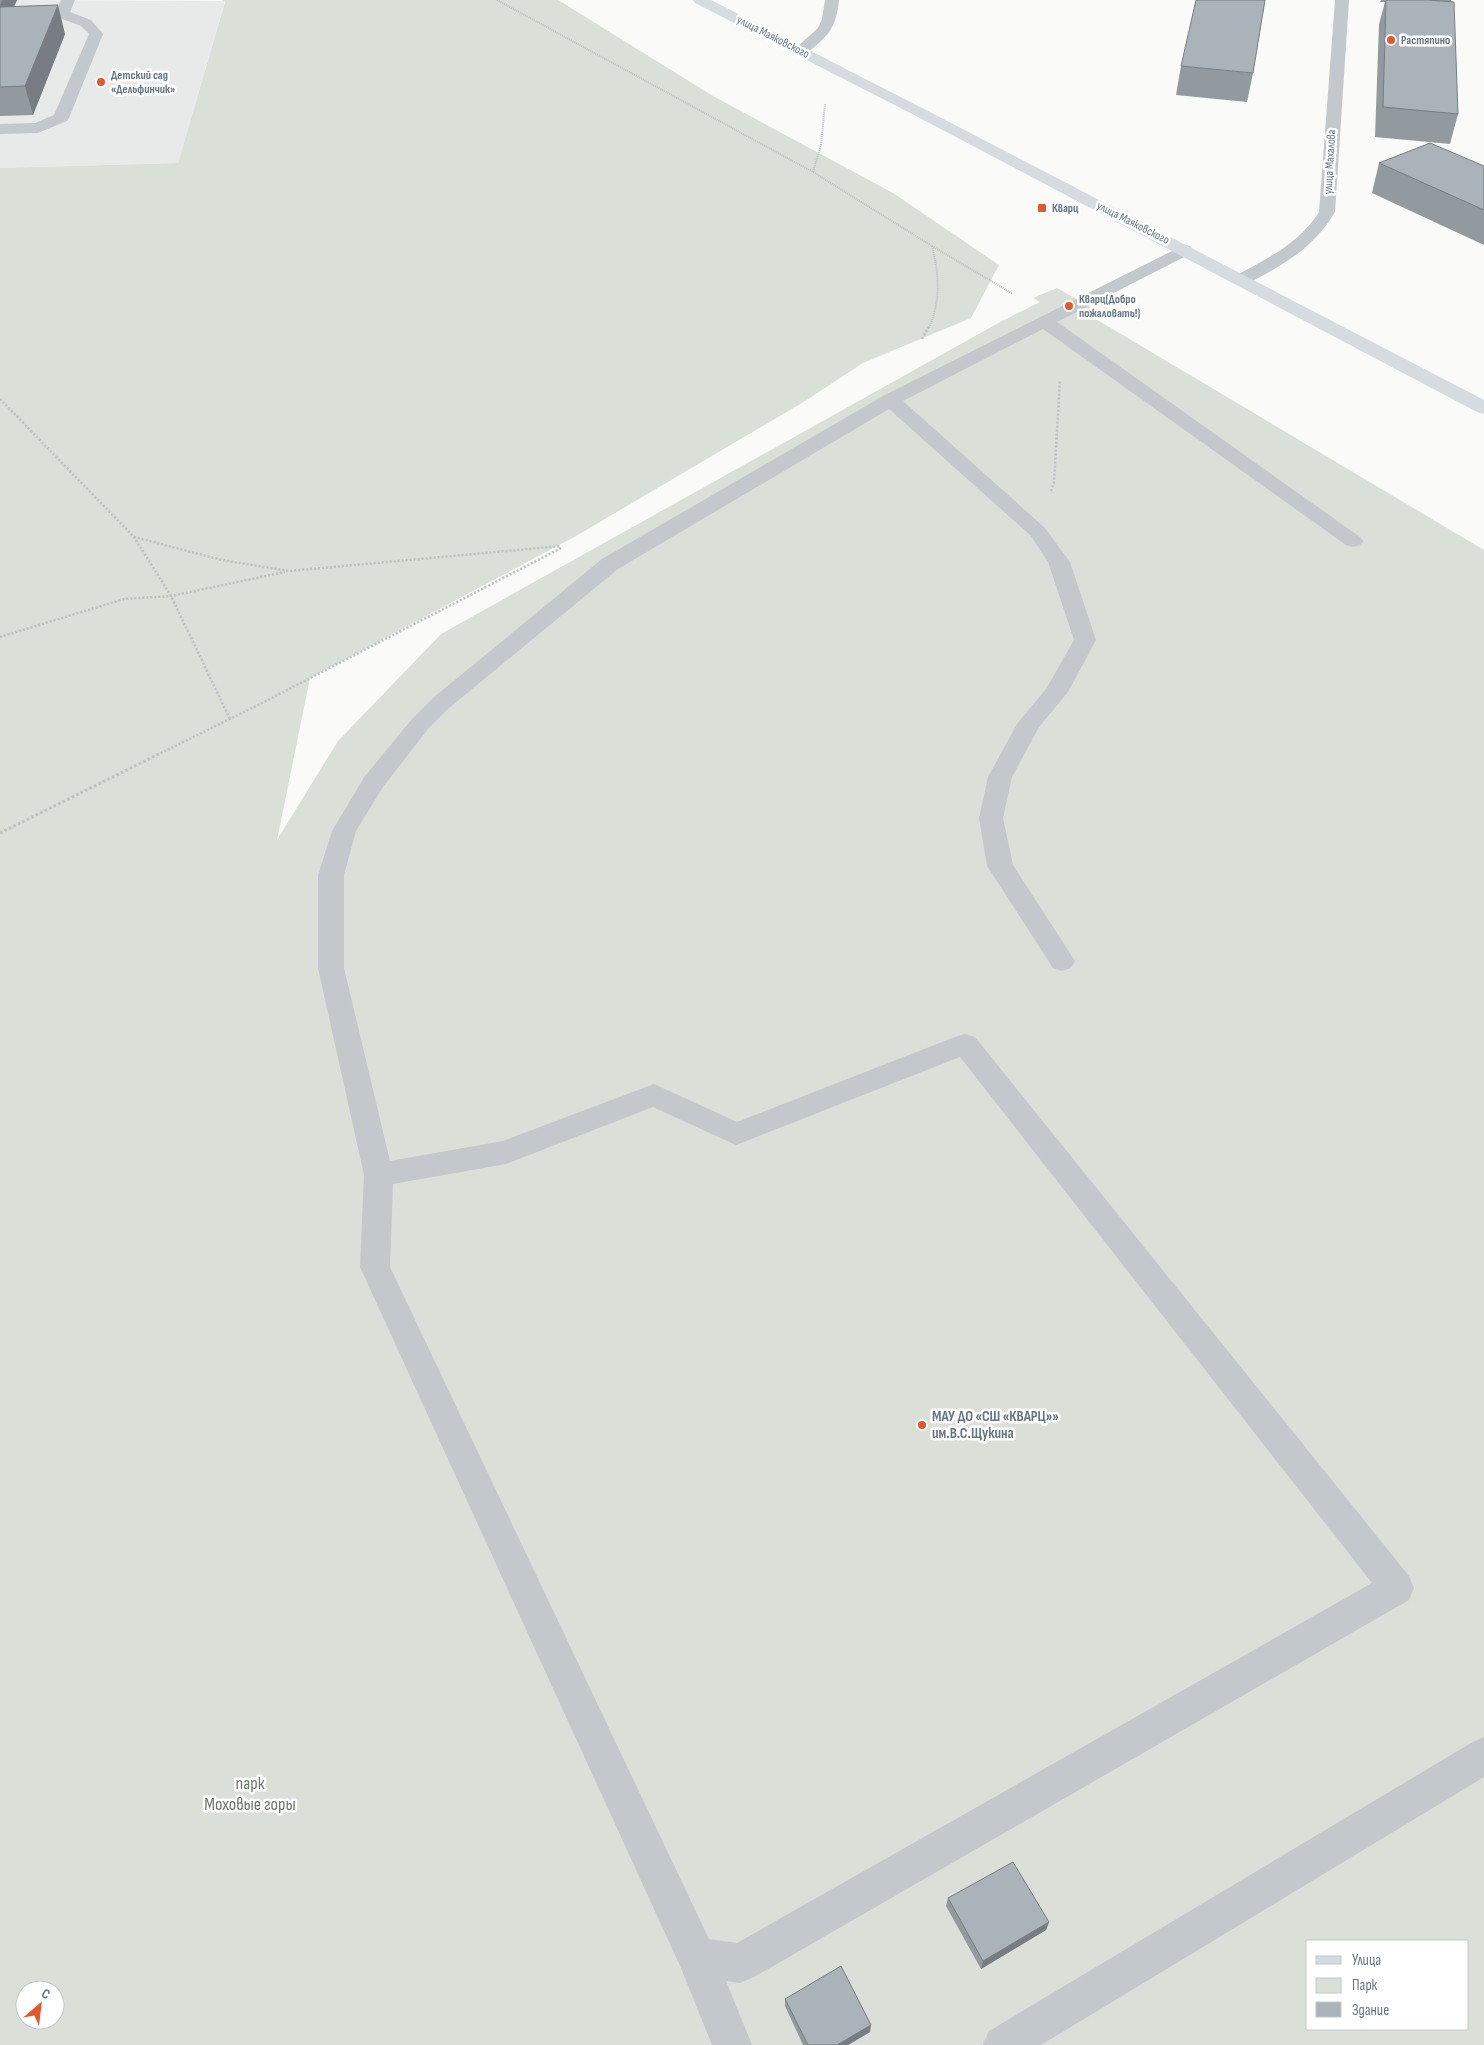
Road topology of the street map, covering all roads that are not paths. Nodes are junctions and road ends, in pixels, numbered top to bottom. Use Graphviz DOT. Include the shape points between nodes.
graph roads {
  1 [pos="68,0"];
  2 [pos="700,0"];
  3 [pos="832,0"];
  4 [pos="1342,0"];
  5 [pos="801,51"];
  6 [pos="0,129"];
  7 [pos="1184,250"];
  8 [pos="1241,280"];
  9 [pos="1052,327"];
  10 [pos="890,400"];
  11 [pos="1484,408"];
  12 [pos="1353,541"];
  13 [pos="1062,961"];
  14 [pos="380,1175"];
  15 [pos="1484,1756"];
  16 [pos="698,1958"];
  17 [pos="732,2045"];
  18 [pos="1003,2045"];
  1 -- 6 [label="street" via="62,14 85,22 96,34 64,113 53,123 38,128"];
  2 -- 5 [label="main road, улица Маяковского"];
  3 -- 5 [label="street" via="827,29"];
  4 -- 8 [label="street, улица Махалова" via="1327,212 1312,235"];
  5 -- 7 [label="main road, улица Маяковского"];
  7 -- 8 [label="main road, улица Маяковского"];
  7 -- 9 [label="street"];
  8 -- 11 [label="main road, улица Маяковского"];
  9 -- 10 [label="street"];
  9 -- 12 [label="street"];
  10 -- 13 [label="street" via="1038,532 1059,562 1085,640 1056,692 1029,724 1000,777 991,818 1000,866"];
  10 -- 14 [label="street" via="610,564 441,703 374,782 344,830 331,875 330,968"];
  14 -- 16 [label="street" via="375,1266"];
  14 -- 16 [label="street" via="506,1152 654,1095 736,1134 965,1044 1397,1588 740,1963"];
  15 -- 18 [label="street"];
  16 -- 17 [label="street"];
}
